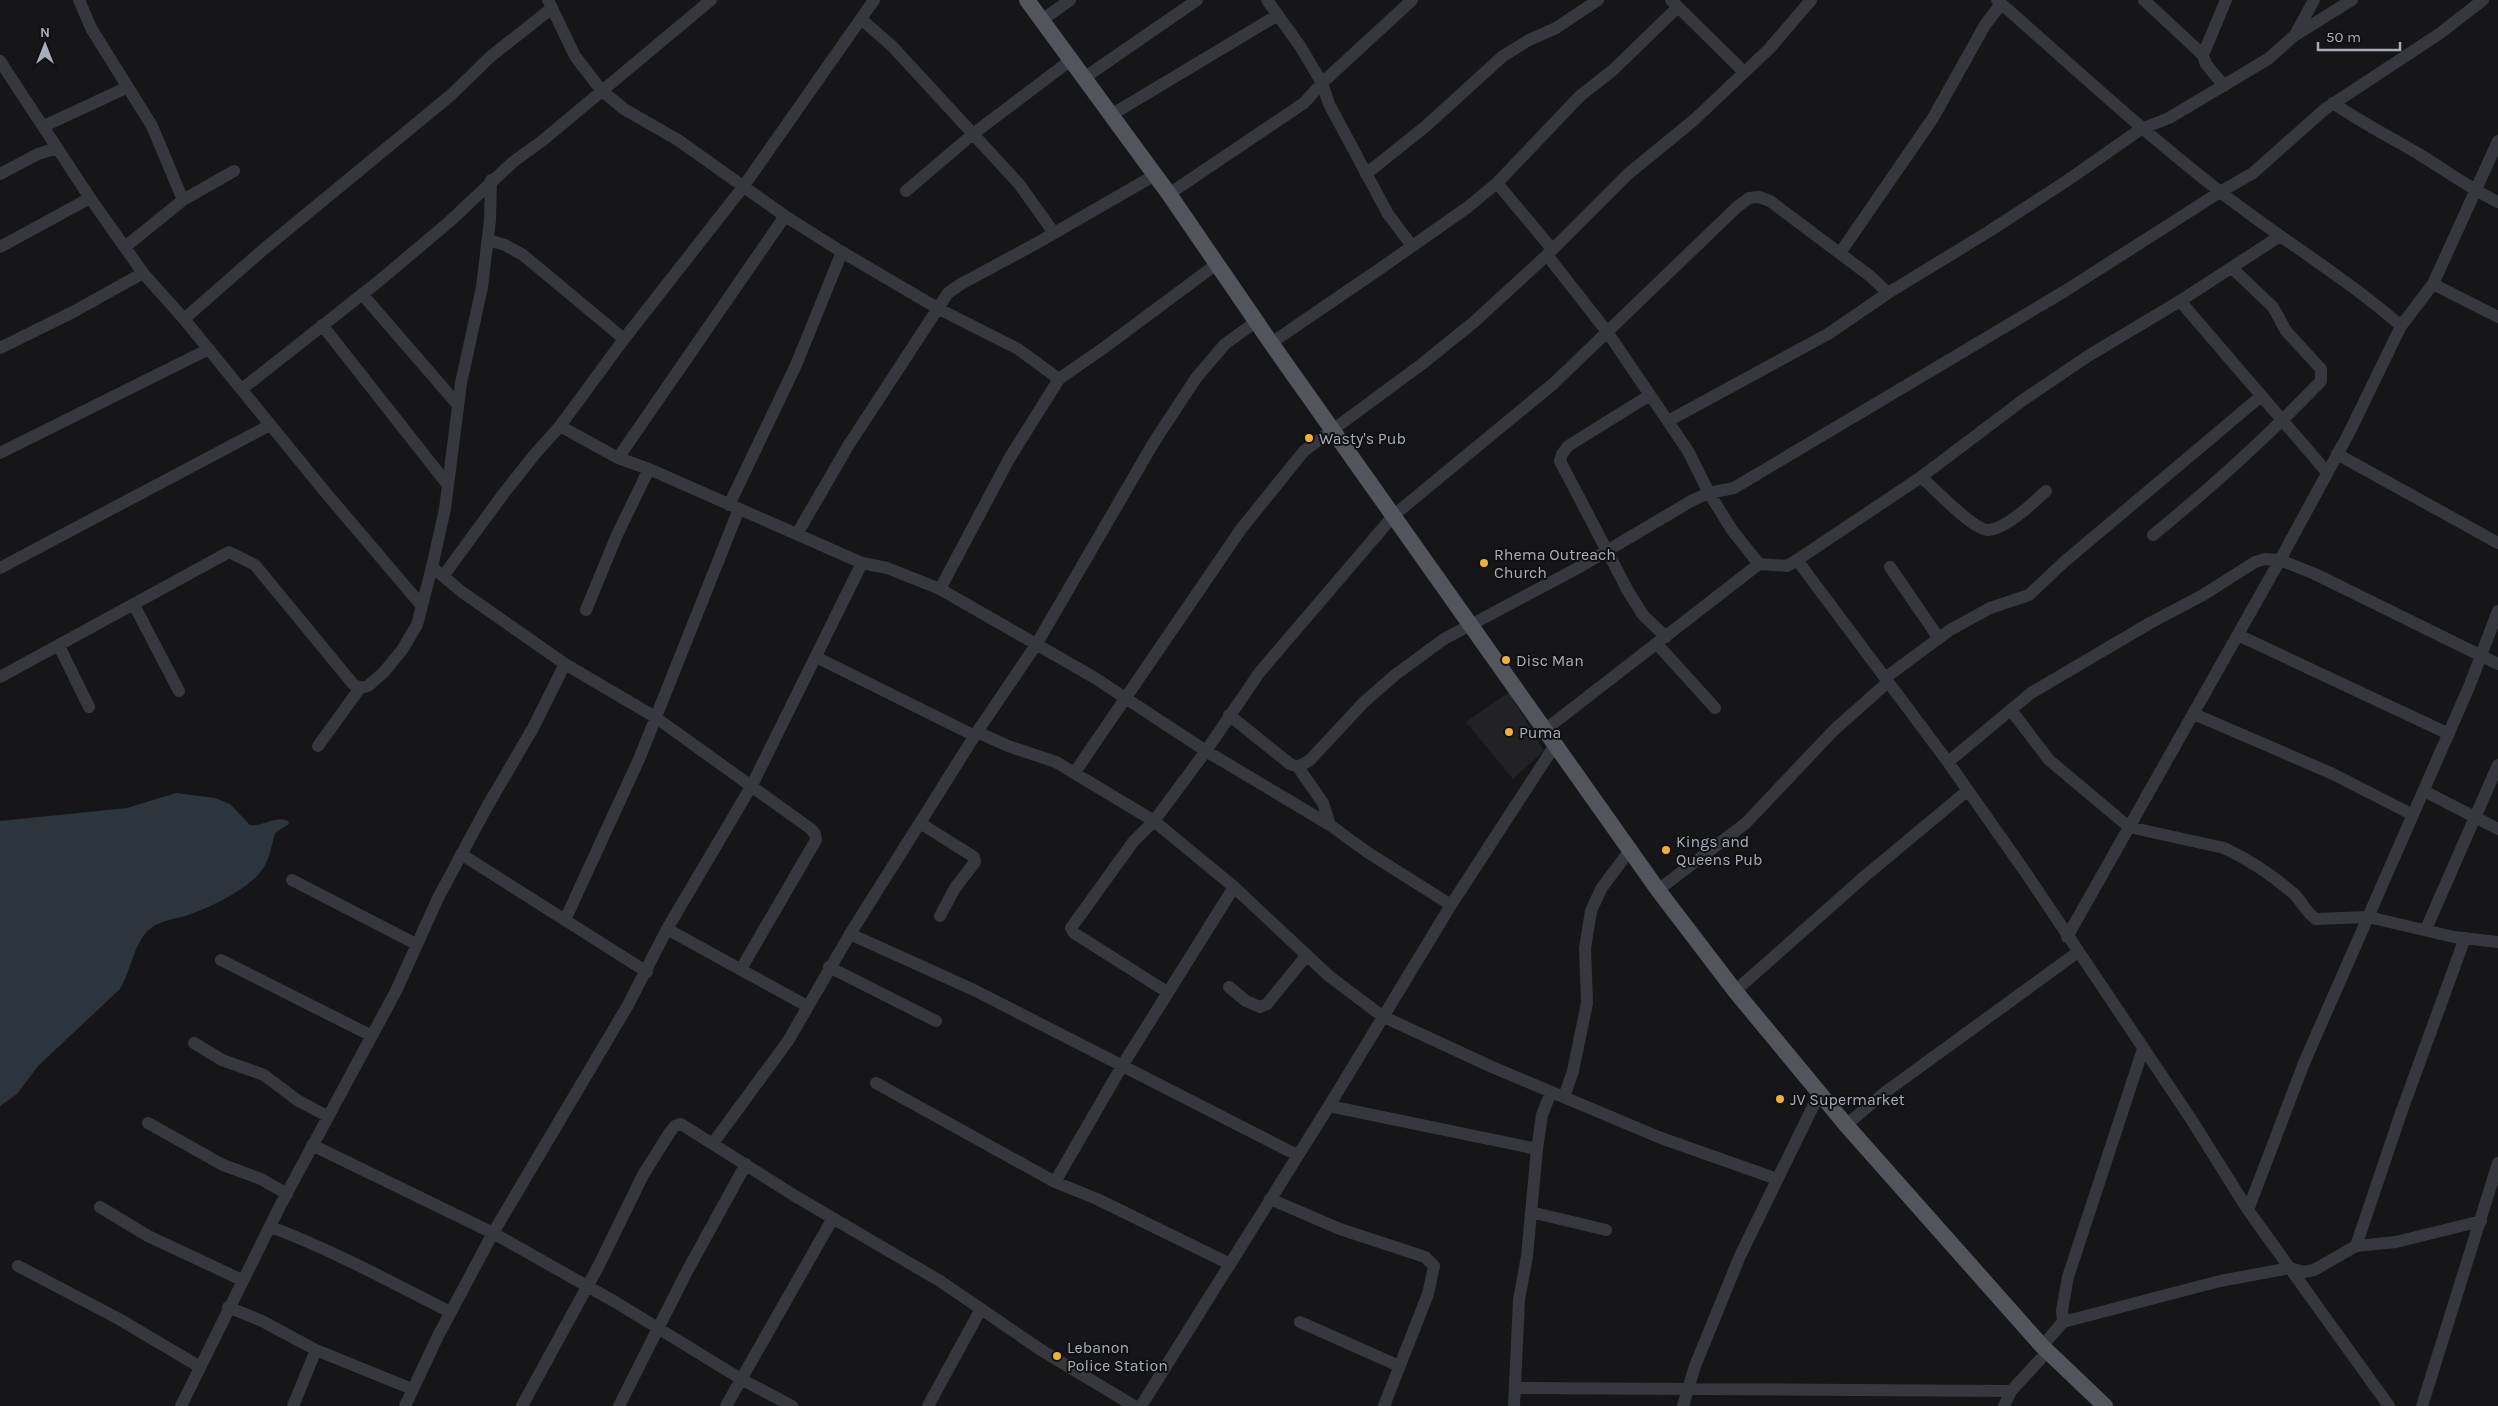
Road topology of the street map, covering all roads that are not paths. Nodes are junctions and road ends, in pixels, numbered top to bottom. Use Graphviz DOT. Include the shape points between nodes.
graph roads {
  1 [pos="79,0"];
  2 [pos="711,0"];
  3 [pos="874,0"];
  4 [pos="1027,0"];
  5 [pos="1070,0"];
  6 [pos="1196,0"];
  7 [pos="1267,0"];
  8 [pos="1412,0"];
  9 [pos="1598,0"];
  10 [pos="1811,0"];
  11 [pos="2144,0"];
  12 [pos="2226,0"];
  13 [pos="2314,0"];
  14 [pos="2352,0"];
  15 [pos="2483,0"];
  16 [pos="1999,2"];
  17 [pos="550,4"];
  18 [pos="1674,4"];
  19 [pos="1278,16"];
  20 [pos="860,19"];
  21 [pos="1042,20"];
  22 [pos="2294,36"];
  23 [pos="2203,55"];
  24 [pos="1071,60"];
  25 [pos="0,61"];
  26 [pos="1744,72"];
  27 [pos="1084,78"];
  28 [pos="1322,83"];
  29 [pos="2224,86"];
  30 [pos="128,87"];
  31 [pos="601,90"];
  32 [pos="2333,103"];
  33 [pos="1111,115"];
  34 [pos="44,126"];
  35 [pos="2141,129"];
  36 [pos="973,134"];
  37 [pos="2498,141"];
  38 [pos="57,148"];
  39 [pos="234,171"];
  40 [pos="0,174"];
  41 [pos="1366,174"];
  42 [pos="1155,175"];
  43 [pos="492,180"];
  44 [pos="1497,183"];
  45 [pos="743,187"];
  46 [pos="2475,190"];
  47 [pos="906,191"];
  48 [pos="2220,192"];
  49 [pos="1169,194"];
  50 [pos="90,198"];
  51 [pos="183,200"];
  52 [pos="2498,202"];
  53 [pos="785,216"];
  54 [pos="1054,233"];
  55 [pos="2280,236"];
  56 [pos="488,240"];
  57 [pos="1412,246"];
  58 [pos="0,247"];
  59 [pos="125,247"];
  60 [pos="842,252"];
  61 [pos="1550,252"];
  62 [pos="1840,253"];
  63 [pos="1218,263"];
  64 [pos="2232,268"];
  65 [pos="143,273"];
  66 [pos="2433,284"];
  67 [pos="1888,293"];
  68 [pos="362,294"];
  69 [pos="2180,301"];
  70 [pos="940,309"];
  71 [pos="2498,317"];
  72 [pos="184,319"];
  73 [pos="1257,321"];
  74 [pos="322,325"];
  75 [pos="2401,326"];
  76 [pos="1608,333"];
  77 [pos="624,339"];
  78 [pos="1271,343"];
  79 [pos="0,348"];
  80 [pos="209,350"];
  81 [pos="1059,379"];
  82 [pos="242,389"];
  83 [pos="1650,395"];
  84 [pos="2260,396"];
  85 [pos="458,405"];
  86 [pos="1668,422"];
  87 [pos="2282,422"];
  88 [pos="270,426"];
  89 [pos="560,426"];
  90 [pos="1332,428"];
  91 [pos="0,453"];
  92 [pos="2336,454"];
  93 [pos="618,458"];
  94 [pos="649,470"];
  95 [pos="2326,471"];
  96 [pos="1921,477"];
  97 [pos="448,485"];
  98 [pos="2046,491"];
  99 [pos="1709,493"];
  100 [pos="734,507"];
  101 [pos="1394,515"];
  102 [pos="798,534"];
  103 [pos="2153,535"];
  104 [pos="2498,543"];
  105 [pos="1609,551"];
  106 [pos="1797,560"];
  107 [pos="2280,560"];
  108 [pos="862,563"];
  109 [pos="1759,564"];
  110 [pos="432,567"];
  111 [pos="1890,567"];
  112 [pos="0,568"];
  113 [pos="444,576"];
  114 [pos="940,589"];
  115 [pos="134,605"];
  116 [pos="422,606"];
  117 [pos="586,610"];
  118 [pos="2498,612"];
  119 [pos="1472,625"];
  120 [pos="2238,635"];
  121 [pos="1938,637"];
  122 [pos="1661,640"];
  123 [pos="59,646"];
  124 [pos="1036,646"];
  125 [pos="2481,656"];
  126 [pos="816,657"];
  127 [pos="565,664"];
  128 [pos="2498,664"];
  129 [pos="0,678"];
  130 [pos="1886,680"];
  131 [pos="360,688"];
  132 [pos="179,691"];
  133 [pos="1124,697"];
  134 [pos="89,707"];
  135 [pos="1715,708"];
  136 [pos="2011,710"];
  137 [pos="2194,714"];
  138 [pos="1229,715"];
  139 [pos="655,717"];
  140 [pos="1546,729"];
  141 [pos="976,734"];
  142 [pos="2449,734"];
  143 [pos="1555,745"];
  144 [pos="318,746"];
  145 [pos="1206,751"];
  146 [pos="1948,762"];
  147 [pos="2498,765"];
  148 [pos="1298,767"];
  149 [pos="1075,772"];
  150 [pos="752,785"];
  151 [pos="1967,791"];
  152 [pos="2424,791"];
  153 [pos="2413,815"];
  154 [pos="2475,818"];
  155 [pos="1154,821"];
  156 [pos="920,823"];
  157 [pos="1330,824"];
  158 [pos="2129,827"];
  159 [pos="2498,829"];
  160 [pos="1630,850"];
  161 [pos="461,854"];
  162 [pos="292,880"];
  163 [pos="1234,887"];
  164 [pos="1658,890"];
  165 [pos="1451,905"];
  166 [pos="940,916"];
  167 [pos="2368,917"];
  168 [pos="565,920"];
  169 [pos="667,929"];
  170 [pos="2426,930"];
  171 [pos="850,934"];
  172 [pos="2067,937"];
  173 [pos="2465,938"];
  174 [pos="2498,942"];
  175 [pos="416,944"];
  176 [pos="2078,952"];
  177 [pos="1306,955"];
  178 [pos="221,960"];
  179 [pos="829,967"];
  180 [pos="741,969"];
  181 [pos="647,972"];
  182 [pos="1229,987"];
  183 [pos="1735,991"];
  184 [pos="1168,992"];
  185 [pos="807,1006"];
  186 [pos="1382,1016"];
  187 [pos="936,1021"];
  188 [pos="370,1035"];
  189 [pos="194,1043"];
  190 [pos="2143,1049"];
  191 [pos="1122,1066"];
  192 [pos="876,1083"];
  193 [pos="1551,1092"];
  194 [pos="1820,1092"];
  195 [pos="1564,1097"];
  196 [pos="1328,1106"];
  197 [pos="327,1116"];
  198 [pos="148,1123"];
  199 [pos="1846,1125"];
  200 [pos="713,1143"];
  201 [pos="312,1145"];
  202 [pos="1536,1149"];
  203 [pos="1297,1155"];
  204 [pos="2498,1163"];
  205 [pos="746,1164"];
  206 [pos="1777,1179"];
  207 [pos="1055,1182"];
  208 [pos="286,1194"];
  209 [pos="1270,1199"];
  210 [pos="100,1207"];
  211 [pos="2248,1210"];
  212 [pos="1531,1212"];
  213 [pos="833,1218"];
  214 [pos="2481,1221"];
  215 [pos="271,1227"];
  216 [pos="1606,1230"];
  217 [pos="493,1233"];
  218 [pos="2356,1246"];
  219 [pos="1230,1264"];
  220 [pos="18,1266"];
  221 [pos="2290,1268"];
  222 [pos="242,1280"];
  223 [pos="586,1287"];
  224 [pos="228,1307"];
  225 [pos="982,1310"];
  226 [pos="450,1312"];
  227 [pos="1300,1322"];
  228 [pos="2063,1322"];
  229 [pos="658,1330"];
  230 [pos="2045,1348"];
  231 [pos="316,1350"];
  232 [pos="1399,1366"];
  233 [pos="200,1367"];
  234 [pos="741,1379"];
  235 [pos="1514,1388"];
  236 [pos="1688,1388"];
  237 [pos="412,1389"];
  238 [pos="2011,1391"];
  239 [pos="181,1406"];
  240 [pos="294,1406"];
  241 [pos="405,1406"];
  242 [pos="522,1406"];
  243 [pos="619,1406"];
  244 [pos="726,1406"];
  245 [pos="792,1406"];
  246 [pos="928,1406"];
  247 [pos="1134,1406"];
  248 [pos="1142,1406"];
  249 [pos="1384,1406"];
  250 [pos="1514,1406"];
  251 [pos="1683,1406"];
  252 [pos="2004,1406"];
  253 [pos="2105,1406"];
  254 [pos="2389,1406"];
  255 [pos="2422,1406"];
  1 -- 30 [label="street" via="91,28"];
  2 -- 31 [label="street"];
  3 -- 20 [label="street"];
  4 -- 21 [label="main road"];
  5 -- 21 [label="street"];
  6 -- 27 [label="street"];
  7 -- 19 [label="street"];
  8 -- 28 [label="street"];
  9 -- 41 [label="street" via="1556,28 1503,56 1426,126"];
  10 -- 26 [label="street" via="1770,48"];
  11 -- 23 [label="street"];
  12 -- 23 [label="street"];
  13 -- 22 [label="street"];
  14 -- 22 [label="street"];
  15 -- 32 [label="street" via="2438,34"];
  16 -- 35 [label="street"];
  16 -- 62 [label="street" via="1933,118"];
  17 -- 31 [label="street" via="576,56"];
  17 -- 72 [label="street" via="450,96"];
  18 -- 26 [label="street"];
  18 -- 44 [label="street" via="1613,70 1580,96"];
  19 -- 28 [label="street"];
  19 -- 33 [label="street"];
  20 -- 36 [label="street" via="892,46"];
  20 -- 45 [label="street"];
  21 -- 24 [label="main road"];
  22 -- 29 [label="street" via="2268,59"];
  23 -- 29 [label="street" via="2206,64"];
  24 -- 27 [label="main road"];
  24 -- 36 [label="street"];
  25 -- 34 [label="street"];
  26 -- 61 [label="street" via="1694,120 1621,180"];
  27 -- 33 [label="main road"];
  28 -- 41 [label="street" via="1329,104"];
  28 -- 49 [label="street" via="1304,103"];
  29 -- 35 [label="street" via="2169,118"];
  30 -- 34 [label="street"];
  30 -- 51 [label="street" via="152,126"];
  31 -- 43 [label="street"];
  31 -- 45 [label="street" via="641,121 678,140"];
  32 -- 46 [label="street"];
  32 -- 48 [label="street" via="2253,173"];
  33 -- 42 [label="main road"];
  34 -- 38 [label="street"];
  35 -- 48 [label="street"];
  35 -- 67 [label="street" via="1988,232"];
  36 -- 47 [label="street"];
  36 -- 54 [label="street" via="1019,184"];
  37 -- 46 [label="street"];
  38 -- 40 [label="street"];
  38 -- 50 [label="street"];
  39 -- 51 [label="street"];
  41 -- 57 [label="street" via="1388,214"];
  42 -- 49 [label="main road"];
  42 -- 54 [label="street"];
  43 -- 56 [label="street"];
  43 -- 68 [label="street" via="448,222"];
  44 -- 57 [label="street"];
  44 -- 61 [label="street"];
  45 -- 53 [label="street"];
  45 -- 77 [label="street"];
  46 -- 52 [label="street"];
  46 -- 66 [label="street"];
  48 -- 55 [label="street"];
  48 -- 99 [label="street" via="2073,286 1863,413 1734,488"];
  49 -- 63 [label="main road"];
  50 -- 58 [label="street"];
  50 -- 59 [label="street"];
  51 -- 59 [label="street"];
  53 -- 60 [label="street"];
  53 -- 93 [label="street"];
  54 -- 70 [label="street" via="960,284 948,294"];
  55 -- 64 [label="street"];
  55 -- 75 [label="street"];
  56 -- 77 [label="street" via="523,255"];
  56 -- 85 [label="street" via="482,287"];
  57 -- 78 [label="street"];
  59 -- 65 [label="street"];
  60 -- 70 [label="street"];
  60 -- 100 [label="street"];
  61 -- 76 [label="street"];
  61 -- 90 [label="street" via="1444,346"];
  62 -- 67 [label="street"];
  62 -- 76 [label="street" via="1770,201 1749,198 1717,225"];
  63 -- 73 [label="main road"];
  63 -- 81 [label="street" via="1106,348"];
  64 -- 69 [label="street"];
  64 -- 87 [label="street" via="2273,307 2286,331 2323,374 2321,381"];
  65 -- 72 [label="street"];
  65 -- 79 [label="street"];
  66 -- 71 [label="street"];
  66 -- 75 [label="street"];
  67 -- 86 [label="street" via="1828,334"];
  68 -- 74 [label="street"];
  68 -- 85 [label="street"];
  69 -- 84 [label="street"];
  69 -- 96 [label="street" via="2088,356 2023,400"];
  70 -- 81 [label="street" via="1018,350"];
  70 -- 102 [label="street" via="848,446"];
  72 -- 80 [label="street"];
  73 -- 78 [label="main road"];
  73 -- 124 [label="street" via="1225,344 1196,378 1154,442"];
  74 -- 82 [label="street"];
  74 -- 97 [label="street"];
  75 -- 92 [label="street"];
  76 -- 83 [label="street"];
  76 -- 101 [label="street" via="1553,384"];
  77 -- 89 [label="street"];
  78 -- 90 [label="main road"];
  80 -- 82 [label="street"];
  80 -- 91 [label="street"];
  81 -- 114 [label="street" via="1009,459"];
  82 -- 88 [label="street"];
  83 -- 86 [label="street"];
  83 -- 105 [label="street" via="1568,446 1560,461"];
  84 -- 87 [label="street"];
  84 -- 121 [label="street" via="2029,594 1990,608"];
  85 -- 97 [label="street"];
  86 -- 99 [label="street" via="1688,451"];
  87 -- 95 [label="street"];
  87 -- 103 [label="street"];
  88 -- 112 [label="street"];
  88 -- 116 [label="street"];
  89 -- 93 [label="street"];
  89 -- 113 [label="street" via="535,454"];
  90 -- 101 [label="main road"];
  90 -- 133 [label="street" via="1304,451 1241,529"];
  92 -- 95 [label="street"];
  92 -- 104 [label="street"];
  93 -- 94 [label="street"];
  94 -- 100 [label="street"];
  94 -- 117 [label="street" via="617,535"];
  95 -- 107 [label="street"];
  96 -- 98 [label="street" via="1967,518 1986,530 2006,522"];
  96 -- 106 [label="street"];
  97 -- 110 [label="street"];
  99 -- 105 [label="street"];
  99 -- 109 [label="street"];
  100 -- 102 [label="street"];
  100 -- 139 [label="street"];
  101 -- 119 [label="main road"];
  101 -- 138 [label="street" via="1265,665"];
  102 -- 108 [label="street"];
  105 -- 119 [label="street"];
  105 -- 122 [label="street" via="1628,590"];
  106 -- 109 [label="street" via="1787,566"];
  106 -- 130 [label="street"];
  107 -- 120 [label="street"];
  107 -- 125 [label="street"];
  107 -- 136 [label="street" via="2255,562 2031,693"];
  108 -- 114 [label="street" via="887,568"];
  108 -- 126 [label="street"];
  109 -- 122 [label="street"];
  110 -- 113 [label="street"];
  110 -- 116 [label="street"];
  111 -- 121 [label="street"];
  113 -- 127 [label="street"];
  114 -- 124 [label="street"];
  115 -- 123 [label="street"];
  115 -- 131 [label="street" via="223,554 236,553 255,565 353,684"];
  115 -- 132 [label="street"];
  116 -- 131 [label="street" via="417,626 402,650 384,672 368,686"];
  118 -- 125 [label="street"];
  119 -- 140 [label="main road"];
  119 -- 148 [label="street" via="1444,639 1396,675 1364,702 1310,760"];
  120 -- 137 [label="street"];
  120 -- 142 [label="street"];
  121 -- 130 [label="street"];
  122 -- 135 [label="street"];
  122 -- 140 [label="street"];
  123 -- 129 [label="street"];
  123 -- 134 [label="street"];
  124 -- 133 [label="street"];
  124 -- 141 [label="street"];
  125 -- 128 [label="street"];
  125 -- 142 [label="street"];
  126 -- 141 [label="street"];
  126 -- 150 [label="street"];
  127 -- 139 [label="street"];
  127 -- 161 [label="street" via="533,728"];
  130 -- 146 [label="street"];
  130 -- 164 [label="street" via="1746,822"];
  131 -- 144 [label="street"];
  133 -- 145 [label="street"];
  133 -- 149 [label="street"];
  136 -- 146 [label="street"];
  136 -- 158 [label="street" via="2049,760"];
  137 -- 153 [label="street" via="2333,774"];
  137 -- 158 [label="street"];
  138 -- 145 [label="street"];
  138 -- 148 [label="street"];
  139 -- 150 [label="street"];
  139 -- 168 [label="street"];
  140 -- 143 [label="main road"];
  141 -- 149 [label="street" via="1056,762"];
  141 -- 156 [label="street"];
  142 -- 152 [label="street"];
  143 -- 160 [label="main road"];
  143 -- 165 [label="street"];
  145 -- 155 [label="street"];
  145 -- 157 [label="street"];
  146 -- 151 [label="street"];
  147 -- 154 [label="street"];
  148 -- 157 [label="street" via="1323,804"];
  149 -- 155 [label="street"];
  150 -- 169 [label="street"];
  150 -- 180 [label="street" via="811,829 816,840"];
  151 -- 172 [label="street"];
  151 -- 183 [label="street"];
  152 -- 153 [label="street"];
  152 -- 154 [label="street"];
  153 -- 167 [label="street"];
  154 -- 159 [label="street"];
  154 -- 170 [label="street"];
  155 -- 163 [label="street"];
  155 -- 184 [label="street" via="1133,842 1071,928 1074,933"];
  156 -- 166 [label="street" via="974,857 975,862 955,888"];
  156 -- 171 [label="street"];
  157 -- 165 [label="street" via="1367,852"];
  158 -- 167 [label="street" via="2224,848 2237,854 2294,894 2310,916 2316,919"];
  158 -- 172 [label="street"];
  160 -- 164 [label="main road"];
  160 -- 195 [label="street" via="1601,889 1591,911 1585,948 1587,1003 1573,1071"];
  161 -- 168 [label="street"];
  161 -- 175 [label="street"];
  162 -- 175 [label="street"];
  163 -- 177 [label="street"];
  163 -- 184 [label="street"];
  164 -- 183 [label="main road"];
  165 -- 186 [label="street"];
  167 -- 170 [label="street"];
  167 -- 211 [label="street" via="2304,1063"];
  168 -- 181 [label="street"];
  169 -- 180 [label="street"];
  169 -- 181 [label="street"];
  170 -- 173 [label="street"];
  171 -- 179 [label="street"];
  171 -- 191 [label="street" via="974,990"];
  172 -- 176 [label="street"];
  173 -- 174 [label="street"];
  173 -- 218 [label="street"];
  175 -- 188 [label="street" via="396,991"];
  176 -- 190 [label="street"];
  176 -- 199 [label="street" via="1898,1083"];
  177 -- 182 [label="street" via="1267,1004 1260,1007 1246,1001"];
  177 -- 186 [label="street"];
  178 -- 188 [label="street"];
  179 -- 185 [label="street"];
  179 -- 187 [label="street"];
  180 -- 185 [label="street"];
  181 -- 217 [label="street"];
  183 -- 194 [label="main road"];
  184 -- 191 [label="street"];
  185 -- 200 [label="street" via="788,1041"];
  186 -- 193 [label="street"];
  186 -- 196 [label="street"];
  188 -- 197 [label="street"];
  189 -- 197 [label="street" via="222,1060 264,1075 297,1100"];
  190 -- 211 [label="street"];
  190 -- 228 [label="street" via="2068,1277"];
  191 -- 203 [label="street"];
  191 -- 207 [label="street"];
  192 -- 207 [label="street"];
  193 -- 195 [label="street"];
  193 -- 202 [label="street" via="1542,1115"];
  194 -- 199 [label="main road"];
  194 -- 206 [label="street"];
  195 -- 206 [label="street" via="1661,1138"];
  196 -- 202 [label="street"];
  196 -- 203 [label="street"];
  197 -- 201 [label="street"];
  198 -- 208 [label="street" via="222,1165"];
  199 -- 230 [label="main road"];
  200 -- 205 [label="street"];
  200 -- 223 [label="street" via="681,1124 675,1126 643,1175"];
  201 -- 208 [label="street"];
  201 -- 217 [label="street"];
  202 -- 212 [label="street"];
  203 -- 209 [label="street"];
  204 -- 214 [label="street"];
  205 -- 213 [label="street"];
  205 -- 229 [label="street"];
  206 -- 236 [label="street" via="1740,1256"];
  207 -- 219 [label="street"];
  208 -- 215 [label="street"];
  209 -- 219 [label="street"];
  209 -- 232 [label="street" via="1431,1262 1434,1273 1428,1294"];
  210 -- 222 [label="street" via="148,1236"];
  211 -- 221 [label="street"];
  212 -- 216 [label="street"];
  212 -- 235 [label="street" via="1519,1300"];
  213 -- 225 [label="street" via="940,1281"];
  213 -- 234 [label="street"];
  214 -- 218 [label="street" via="2396,1242"];
  214 -- 255 [label="street"];
  215 -- 222 [label="street"];
  215 -- 226 [label="street" via="298,1237"];
  217 -- 223 [label="street"];
  217 -- 226 [label="street"];
  218 -- 221 [label="street" via="2314,1270 2304,1272"];
  219 -- 248 [label="street"];
  220 -- 233 [label="street" via="119,1319"];
  221 -- 228 [label="street" via="2177,1290"];
  221 -- 254 [label="street"];
  222 -- 224 [label="street"];
  223 -- 229 [label="street"];
  223 -- 242 [label="street"];
  224 -- 231 [label="street"];
  224 -- 233 [label="street"];
  225 -- 246 [label="street"];
  225 -- 247 [label="street"];
  226 -- 237 [label="street"];
  227 -- 232 [label="street"];
  228 -- 230 [label="street"];
  229 -- 234 [label="street"];
  229 -- 243 [label="street"];
  230 -- 238 [label="street"];
  230 -- 253 [label="main road"];
  231 -- 237 [label="street"];
  231 -- 240 [label="street"];
  232 -- 249 [label="street"];
  233 -- 239 [label="street"];
  234 -- 244 [label="street"];
  234 -- 245 [label="street"];
  235 -- 236 [label="street"];
  235 -- 250 [label="street"];
  236 -- 238 [label="street"];
  236 -- 251 [label="street"];
  237 -- 241 [label="street"];
  238 -- 252 [label="street"];
}
